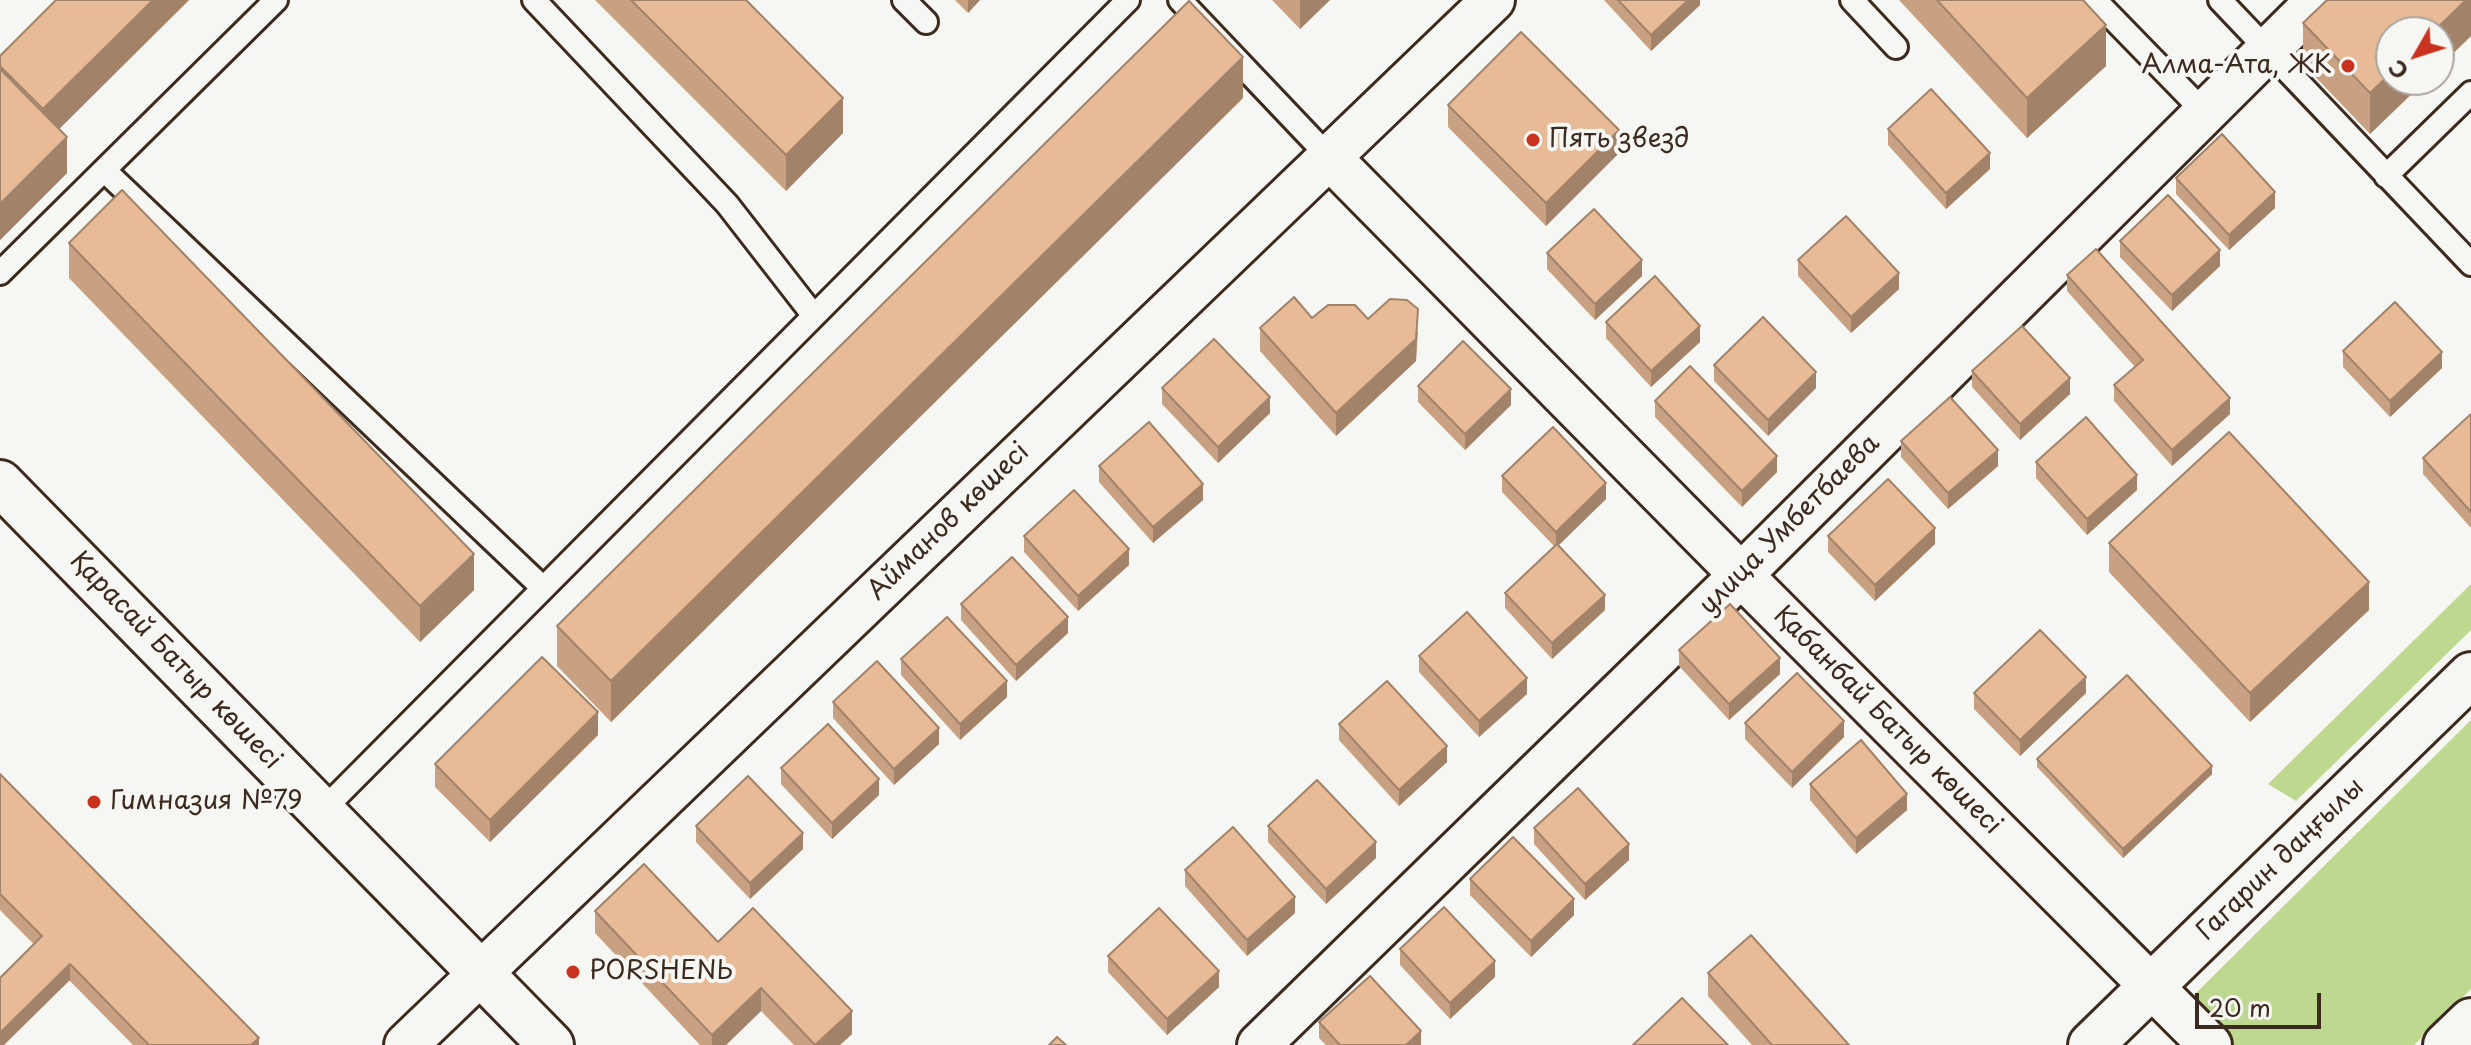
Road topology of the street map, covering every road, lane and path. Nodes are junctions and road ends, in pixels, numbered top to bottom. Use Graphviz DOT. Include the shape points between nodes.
graph roads {
  1 [pos="276,0"];
  2 [pos="534,0"];
  3 [pos="904,0"];
  4 [pos="1128,0"];
  5 [pos="1180,0"];
  6 [pos="1493,0"];
  7 [pos="1852,0"];
  8 [pos="2095,0"];
  9 [pos="2220,0"];
  10 [pos="2318,0"];
  11 [pos="926,22"];
  12 [pos="1896,47"];
  13 [pos="2267,50"];
  14 [pos="2471,93"];
  15 [pos="2204,112"];
  16 [pos="1329,157"];
  17 [pos="104,170"];
  18 [pos="2386,176"];
  19 [pos="2471,264"];
  20 [pos="0,273"];
  21 [pos="814,316"];
  22 [pos="0,483"];
  23 [pos="1741,575"];
  24 [pos="543,588"];
  25 [pos="2471,675"];
  26 [pos="322,811"];
  27 [pos="480,971"];
  28 [pos="2151,987"];
  29 [pos="2471,1021"];
  30 [pos="406,1045"];
  31 [pos="551,1045"];
  32 [pos="1259,1045"];
  33 [pos="2091,1045"];
  34 [pos="2210,1045"];
  35 [pos="2446,1045"];
  1 -- 17 [label="lane"];
  2 -- 21 [label="lane" via="727,204"];
  3 -- 11 [label="lane"];
  4 -- 21 [label="lane"];
  5 -- 16 [label="lane"];
  6 -- 16 [label="street, Айманов көшесі"];
  7 -- 12 [label="lane"];
  8 -- 15 [label="lane"];
  9 -- 13 [label="lane"];
  10 -- 13 [label="street, улица Умбетбаева"];
  13 -- 15 [label="street, улица Умбетбаева"];
  13 -- 18 [label="lane"];
  14 -- 18 [label="lane"];
  15 -- 23 [label="street, улица Умбетбаева"];
  16 -- 23 [label="street, Қабанбай Батыр көшесі"];
  16 -- 27 [label="street, Айманов көшесі"];
  17 -- 20 [label="lane"];
  17 -- 24 [label="lane"];
  18 -- 19 [label="lane"];
  21 -- 24 [label="lane"];
  22 -- 26 [label="street, Қарасай Батыр көшесі"];
  23 -- 28 [label="street, Қабанбай Батыр көшесі"];
  23 -- 32 [label="street, улица Умбетбаева"];
  24 -- 26 [label="lane"];
  25 -- 28 [label="street, Гагарин даңғылы"];
  26 -- 27 [label="street, Қарасай Батыр көшесі"];
  27 -- 30 [label="street, Айманов көшесі"];
  27 -- 31 [label="street, Қарасай Батыр көшесі"];
  28 -- 33 [label="street, Гагарин даңғылы"];
  28 -- 34 [label="street, Қабанбай Батыр көшесі"];
  29 -- 35 [label="street"];
}
